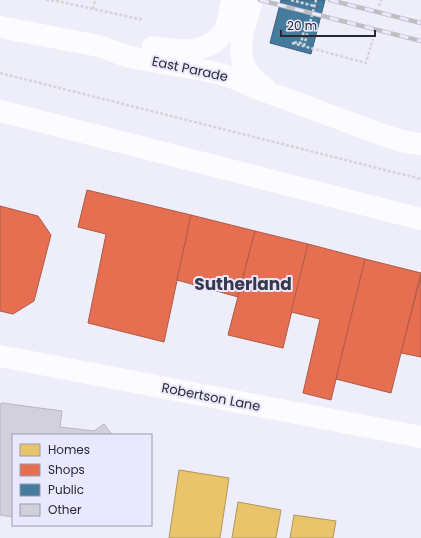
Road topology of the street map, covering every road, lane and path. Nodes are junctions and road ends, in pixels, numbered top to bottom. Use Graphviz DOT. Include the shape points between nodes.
graph roads {
  1 [pos="46,0"];
  2 [pos="95,0"];
  3 [pos="232,0"];
  4 [pos="252,0"];
  5 [pos="291,0"];
  6 [pos="316,0"];
  7 [pos="380,0"];
  8 [pos="314,6"];
  9 [pos="379,6"];
  10 [pos="93,9"];
  11 [pos="146,20"];
  12 [pos="306,22"];
  13 [pos="237,24"];
  14 [pos="0,27"];
  15 [pos="373,39"];
  16 [pos="98,46"];
  17 [pos="304,46"];
  18 [pos="0,73"];
  19 [pos="299,104"];
  20 [pos="0,111"];
  21 [pos="421,144"];
  22 [pos="421,179"];
  23 [pos="421,219"];
  24 [pos="0,356"];
  25 [pos="421,438"];
  1 -- 10 [label="path"];
  2 -- 10 [label="path"];
  3 -- 13 [label="street"];
  4 -- 13 [label="street"];
  5 -- 8 [label="path"];
  6 -- 8 [label="path"];
  7 -- 9 [label="path"];
  8 -- 17 [label="path"];
  10 -- 11 [label="path"];
  12 -- 17 [label="path" via="301,43 292,44"];
  13 -- 16 [label="street" via="223,32 216,41 202,48 174,50 146,46 120,49"];
  13 -- 19 [label="street" via="241,54 249,74 268,90"];
  14 -- 16 [label="street, East Parade"];
  15 -- 17 [label="path" via="366,62"];
  16 -- 19 [label="street, East Parade" via="130,57 223,74"];
  18 -- 22 [label="path"];
  19 -- 21 [label="street, East Parade" via="401,141"];
  20 -- 23 [label="street"];
  24 -- 25 [label="street, Robertson Lane"];
}
